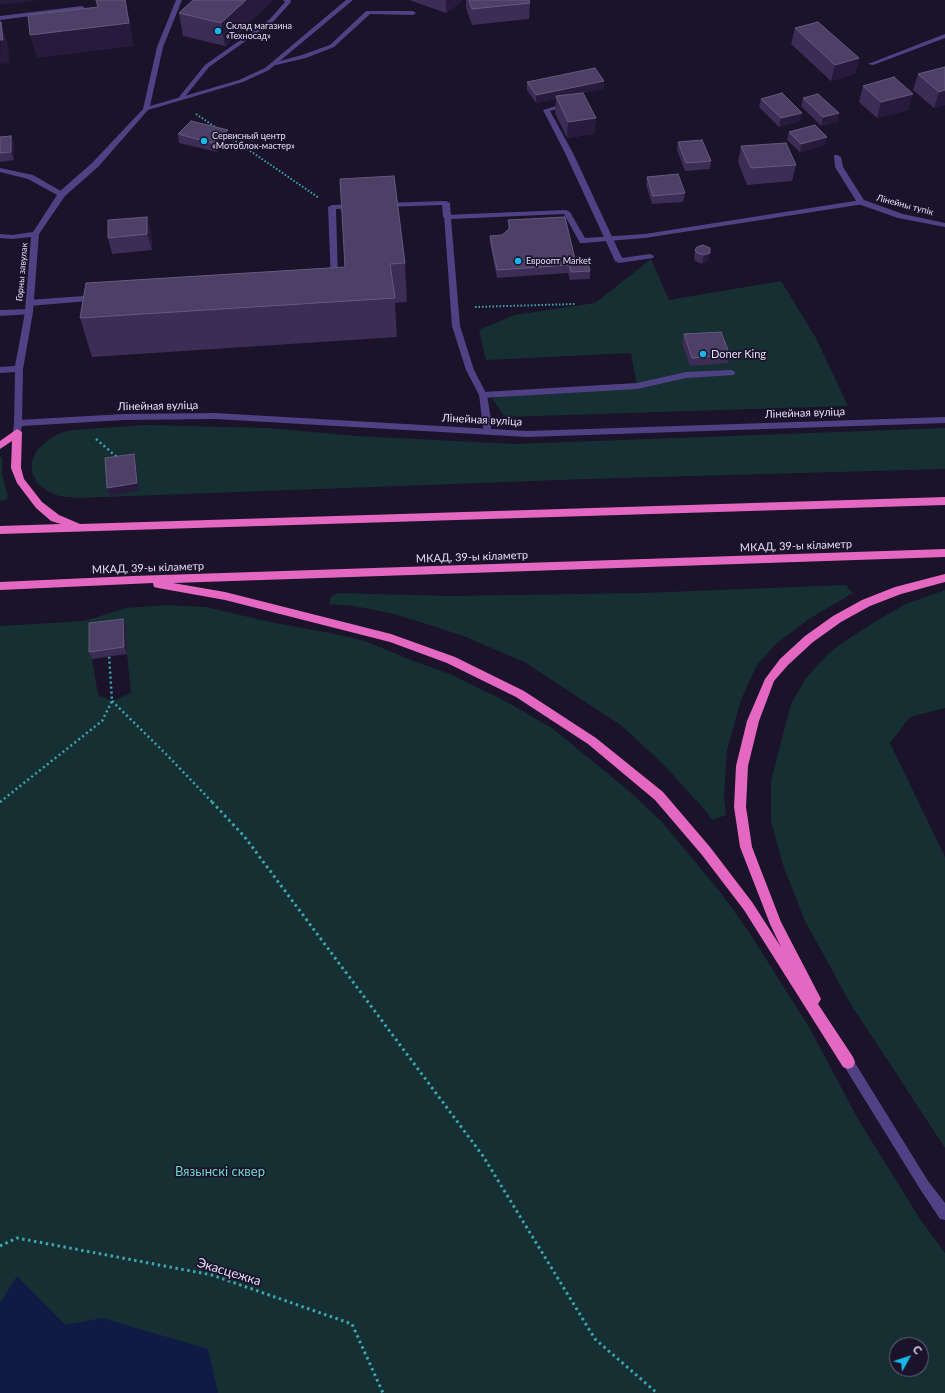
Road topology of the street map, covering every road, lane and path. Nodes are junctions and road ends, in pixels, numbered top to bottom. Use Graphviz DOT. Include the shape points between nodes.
graph roads {
  1 [pos="179,0"];
  2 [pos="286,0"];
  3 [pos="350,0"];
  4 [pos="82,8"];
  5 [pos="413,13"];
  6 [pos="0,18"];
  7 [pos="945,36"];
  8 [pos="276,63"];
  9 [pos="872,64"];
  10 [pos="181,98"];
  11 [pos="173,100"];
  12 [pos="574,103"];
  13 [pos="146,109"];
  14 [pos="218,129"];
  15 [pos="225,134"];
  16 [pos="837,157"];
  17 [pos="0,170"];
  18 [pos="62,194"];
  19 [pos="861,202"];
  20 [pos="377,205"];
  21 [pos="362,206"];
  22 [pos="332,207"];
  23 [pos="447,216"];
  24 [pos="945,225"];
  25 [pos="35,234"];
  26 [pos="0,236"];
  27 [pos="608,239"];
  28 [pos="650,256"];
  29 [pos="326,281"];
  30 [pos="104,297"];
  31 [pos="29,303"];
  32 [pos="575,304"];
  33 [pos="454,308"];
  34 [pos="29,312"];
  35 [pos="0,313"];
  36 [pos="19,368"];
  37 [pos="0,370"];
  38 [pos="731,373"];
  39 [pos="483,395"];
  40 [pos="76,420"];
  41 [pos="945,420"];
  42 [pos="17,427"];
  43 [pos="487,432"];
  44 [pos="0,446"];
  45 [pos="118,458"];
  46 [pos="945,501"];
  47 [pos="82,528"];
  48 [pos="0,530"];
  49 [pos="945,553"];
  50 [pos="945,578"];
  51 [pos="133,580"];
  52 [pos="0,586"];
  53 [pos="110,650"];
  54 [pos="112,701"];
  55 [pos="0,802"];
  56 [pos="848,1062"];
  57 [pos="945,1214"];
  58 [pos="0,1246"];
  59 [pos="383,1393"];
  60 [pos="657,1393"];
  1 -- 13 [label="street, Горны завулак" via="160,47"];
  2 -- 10 [label="street" via="288,2 272,20 207,66"];
  3 -- 8 [label="street, Горны завулак"];
  4 -- 6 [label="street"];
  5 -- 8 [label="street" via="368,12 332,46 304,58"];
  7 -- 9 [label="street"];
  8 -- 10 [label="street, Горны завулак" via="241,81"];
  10 -- 11 [label="street, Горны завулак"];
  11 -- 13 [label="street, Горны завулак"];
  11 -- 14 [label="path"];
  12 -- 27 [label="street" via="546,110 569,153"];
  13 -- 18 [label="street, Горны завулак" via="95,165"];
  15 -- 22 [label="path"];
  16 -- 19 [label="street" via="839,168"];
  17 -- 18 [label="street" via="30,177"];
  18 -- 25 [label="street, Горны завулак"];
  19 -- 24 [label="street, Лінейны тупік" via="901,216"];
  19 -- 27 [label="street"];
  20 -- 23 [label="street" via="446,203"];
  21 -- 22 [label="street"];
  22 -- 29 [label="street" via="334,280"];
  23 -- 27 [label="street" via="566,212 582,241"];
  23 -- 33 [label="street"];
  25 -- 26 [label="street"];
  25 -- 31 [label="street, Горны завулак"];
  27 -- 28 [label="street" via="619,261"];
  30 -- 31 [label="street"];
  31 -- 34 [label="street, Горны завулак"];
  32 -- 33 [label="path"];
  33 -- 39 [label="street" via="456,326 470,370"];
  34 -- 35 [label="street"];
  34 -- 36 [label="street, Горны завулак"];
  36 -- 37 [label="street"];
  36 -- 42 [label="street, Горны завулак"];
  38 -- 39 [label="street" via="686,375 637,386"];
  39 -- 43 [label="street"];
  40 -- 42 [label="street, Лінейная вуліца"];
  40 -- 43 [label="street, Лінейная вуліца" via="216,416"];
  40 -- 45 [label="path" via="81,429"];
  41 -- 43 [label="street, Лінейная вуліца" via="534,433"];
  42 -- 44 [label="highway"];
  42 -- 47 [label="highway" via="16,468 20,480 39,505 54,518"];
  46 -- 47 [label="highway"];
  47 -- 48 [label="highway"];
  49 -- 51 [label="highway, МКАД, 39-ы кіламетр"];
  50 -- 56 [label="highway" via="899,590 866,603 809,639 784,662 770,679 752,721 742,766 740,807 746,847 776,924"];
  51 -- 52 [label="highway, МКАД, 39-ы кіламетр"];
  51 -- 56 [label="highway" via="225,596 391,638 452,660 520,694 592,741 659,796 706,851 748,906"];
  53 -- 54 [label="path" via="108,657"];
  54 -- 55 [label="path" via="102,721"];
  54 -- 60 [label="path" via="166,753 244,836 483,1156 595,1339"];
  56 -- 57 [label="street" via="924,1185"];
  58 -- 59 [label="path, Экасцежка" via="17,1238 212,1275 352,1324"];
}
